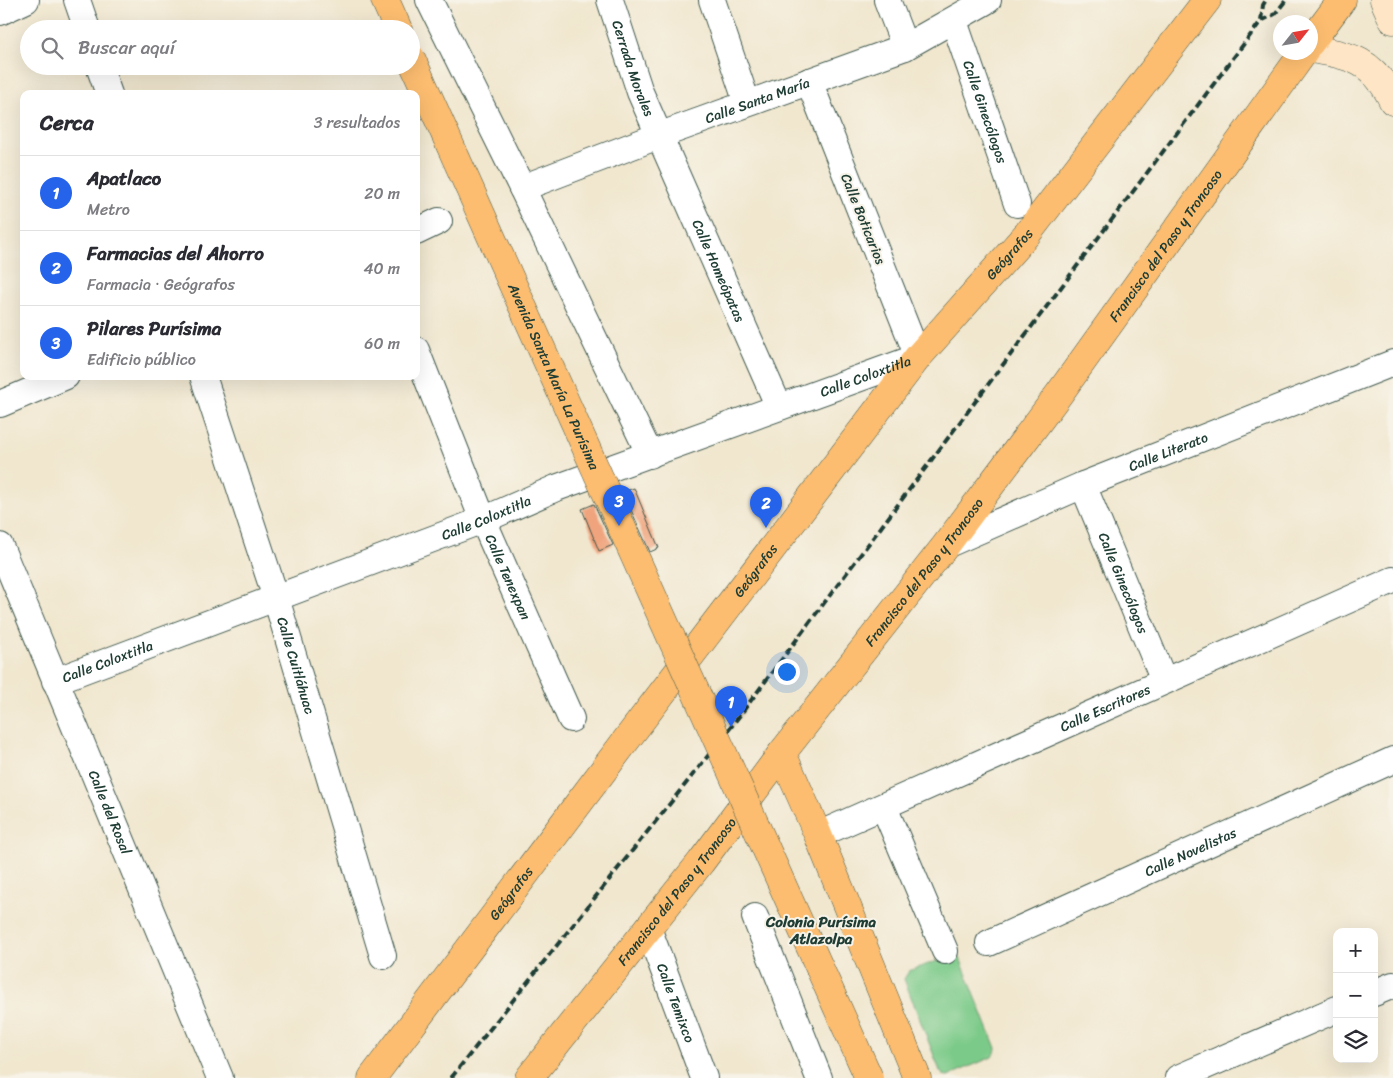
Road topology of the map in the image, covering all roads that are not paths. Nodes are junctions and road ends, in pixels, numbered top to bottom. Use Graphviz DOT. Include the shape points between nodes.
graph roads {
  1 [pos="26,0"];
  2 [pos="77,0"];
  3 [pos="385,0"];
  4 [pos="429,0"];
  5 [pos="610,0"];
  6 [pos="712,0"];
  7 [pos="887,0"];
  8 [pos="988,0"];
  9 [pos="1207,0"];
  10 [pos="1342,0"];
  11 [pos="1384,0"];
  12 [pos="0,12"];
  13 [pos="84,20"];
  14 [pos="394,20"];
  15 [pos="1393,20"];
  16 [pos="954,21"];
  17 [pos="1318,32"];
  18 [pos="904,47"];
  19 [pos="1318,50"];
  20 [pos="1298,60"];
  21 [pos="102,75"];
  22 [pos="419,75"];
  23 [pos="809,81"];
  24 [pos="108,90"];
  25 [pos="1393,101"];
  26 [pos="747,103"];
  27 [pos="658,136"];
  28 [pos="522,188"];
  29 [pos="1018,204"];
  30 [pos="918,357"];
  31 [pos="420,360"];
  32 [pos="1393,363"];
  33 [pos="57,380"];
  34 [pos="204,380"];
  35 [pos="0,404"];
  36 [pos="778,407"];
  37 [pos="650,456"];
  38 [pos="1083,485"];
  39 [pos="483,520"];
  40 [pos="946,545"];
  41 [pos="0,546"];
  42 [pos="1393,580"];
  43 [pos="276,598"];
  44 [pos="56,681"];
  45 [pos="1164,681"];
  46 [pos="571,719"];
  47 [pos="782,754"];
  48 [pos="1393,760"];
  49 [pos="884,807"];
  50 [pos="818,835"];
  51 [pos="755,917"];
  52 [pos="648,928"];
  53 [pos="989,943"];
  54 [pos="944,951"];
  55 [pos="383,956"];
  56 [pos="1393,984"];
  57 [pos="1378,991"];
  58 [pos="1333,1011"];
  59 [pos="220,1078"];
  60 [pos="372,1078"];
  61 [pos="529,1078"];
  62 [pos="704,1078"];
  63 [pos="819,1078"];
  64 [pos="869,1078"];
  65 [pos="916,1078"];
  66 [pos="1178,1078"];
  1 -- 12 [label="street"];
  2 -- 13 [label="street"];
  3 -- 14 [label="main road"];
  4 -- 28 [label="street"];
  5 -- 27 [label="street, Cerrada Morales"];
  6 -- 26 [label="street"];
  7 -- 18 [label="street"];
  8 -- 16 [label="street, Calle Santa María"];
  9 -- 30 [label="main road, Geógrafos" via="1027,234"];
  10 -- 17 [label="main road"];
  11 -- 15 [label="street"];
  16 -- 18 [label="street, Calle Santa María"];
  16 -- 29 [label="street, Calle Ginecólogos"];
  18 -- 23 [label="street, Calle Santa María"];
  19 -- 25 [label="street" via="1341,53 1362,62 1386,86"];
  20 -- 40 [label="main road, Francisco del Paso y Troncoso"];
  21 -- 24 [label="street"];
  22 -- 64 [label="main road, Avenida Santa María La Purísima, bridge"];
  23 -- 26 [label="street, Calle Santa María"];
  23 -- 30 [label="street, Calle Boticarios"];
  26 -- 27 [label="street, Calle Santa María"];
  27 -- 28 [label="street, Calle Santa María"];
  27 -- 36 [label="street, Calle Homeópatas"];
  28 -- 37 [label="street"];
  30 -- 36 [label="street, Calle Coloxtitla"];
  30 -- 60 [label="main road, Geógrafos"];
  31 -- 39 [label="street, Calle Tenexpan"];
  32 -- 38 [label="street, Calle Literato"];
  33 -- 35 [label="street"];
  34 -- 43 [label="street, Calle Cuitláhuac"];
  36 -- 37 [label="street, Calle Coloxtitla"];
  37 -- 39 [label="street, Calle Coloxtitla" via="556,488"];
  38 -- 40 [label="street, Calle Literato"];
  38 -- 45 [label="street, Calle Ginecólogos"];
  39 -- 43 [label="street, Calle Coloxtitla"];
  39 -- 46 [label="street, Calle Tenexpan"];
  40 -- 47 [label="main road, Francisco del Paso y Troncoso"];
  41 -- 44 [label="street, Calle del Rosal"];
  42 -- 45 [label="street, Calle Escritores"];
  43 -- 44 [label="street, Calle Coloxtitla"];
  43 -- 55 [label="street, Calle Cuitláhuac"];
  44 -- 59 [label="street, Calle del Rosal"];
  45 -- 49 [label="street, Calle Escritores"];
  47 -- 50 [label="main road"];
  47 -- 52 [label="main road, Francisco del Paso y Troncoso"];
  48 -- 53 [label="street, Calle Novelistas"];
  49 -- 50 [label="street, Calle Escritores"];
  49 -- 54 [label="street"];
  50 -- 65 [label="main road"];
  51 -- 63 [label="street"];
  52 -- 61 [label="main road, Francisco del Paso y Troncoso"];
  52 -- 62 [label="street, Calle Temixco"];
  56 -- 57 [label="street"];
  58 -- 66 [label="street"];
}
